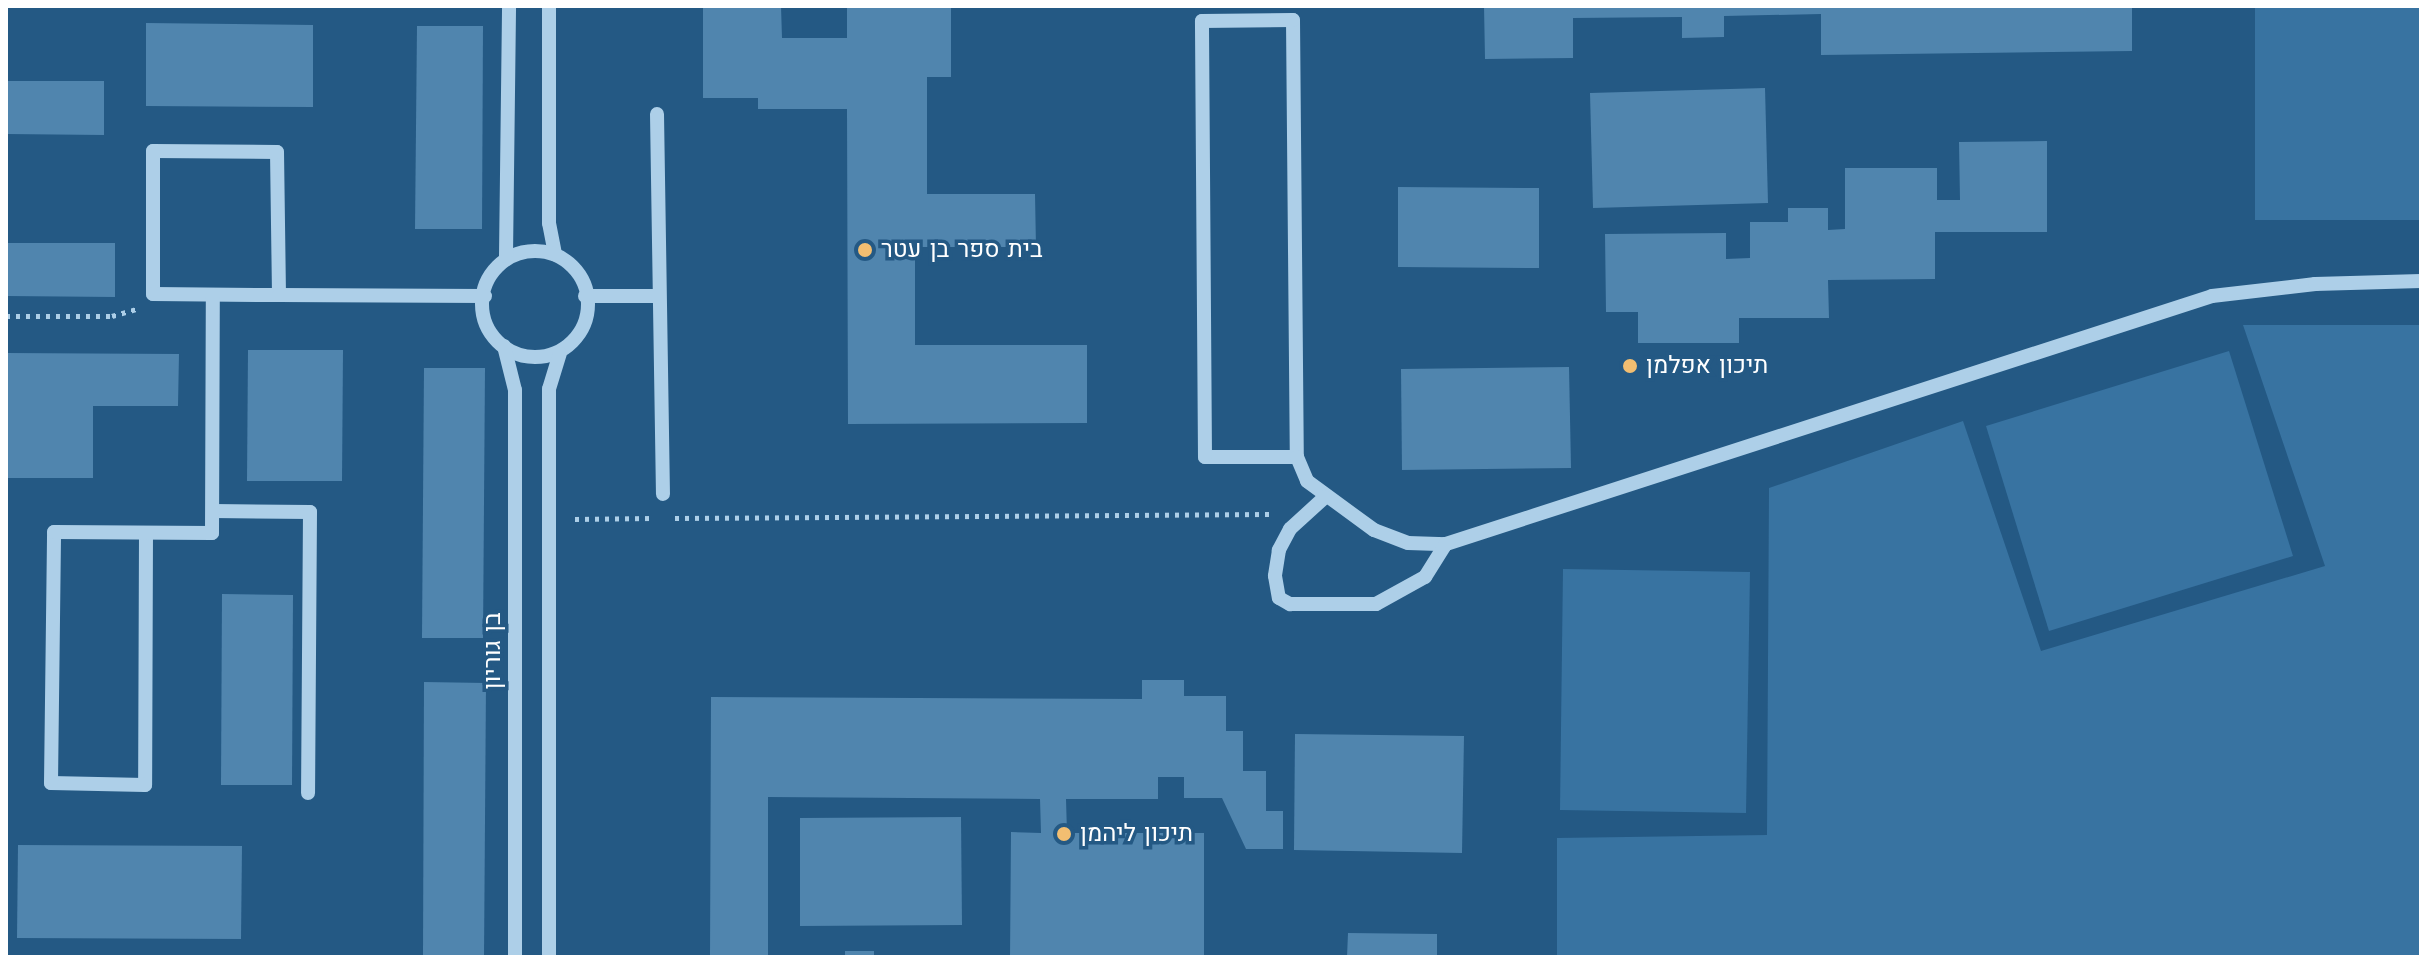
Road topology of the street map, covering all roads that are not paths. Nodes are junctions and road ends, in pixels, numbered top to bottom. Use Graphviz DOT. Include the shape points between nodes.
graph roads {
  1 [pos="509,6"];
  2 [pos="549,6"];
  3 [pos="657,114"];
  4 [pos="555,254"];
  5 [pos="506,256"];
  6 [pos="2421,281"];
  7 [pos="213,295"];
  8 [pos="279,295"];
  9 [pos="485,296"];
  10 [pos="585,296"];
  11 [pos="659,296"];
  12 [pos="504,346"];
  13 [pos="560,354"];
  14 [pos="1297,457"];
  15 [pos="663,494"];
  16 [pos="1325,497"];
  17 [pos="213,511"];
  18 [pos="146,533"];
  19 [pos="1446,544"];
  20 [pos="308,793"];
  21 [pos="515,957"];
  22 [pos="549,957"];
  1 -- 5 [label="street"];
  2 -- 4 [label="street" via="549,223"];
  3 -- 11 [label="street"];
  4 -- 5 [label="street" via="537,248"];
  4 -- 10 [label="street" via="575,271"];
  5 -- 9 [label="street" via="489,276"];
  6 -- 19 [label="street" via="2315,284 2212,296"];
  7 -- 8 [label="street"];
  7 -- 8 [label="street" via="153,294 153,151 277,152"];
  7 -- 17 [label="street"];
  8 -- 9 [label="street"];
  9 -- 12 [label="street" via="490,326"];
  10 -- 11 [label="street"];
  10 -- 13 [label="street" via="583,328"];
  11 -- 15 [label="street"];
  12 -- 13 [label="street" via="528,359"];
  12 -- 21 [label="street, בן גוריון" via="515,390"];
  13 -- 22 [label="street" via="549,389"];
  14 -- 14 [label="street" via="1293,20 1202,21 1205,457"];
  14 -- 16 [label="street" via="1307,481"];
  16 -- 19 [label="street" via="1408,543"];
  16 -- 19 [label="street" via="1279,550 1279,598 1290,604 1376,604 1425,577"];
  17 -- 18 [label="street" via="212,533"];
  17 -- 20 [label="street" via="310,512"];
  18 -- 18 [label="street" via="54,532 51,783 145,785"];
}
